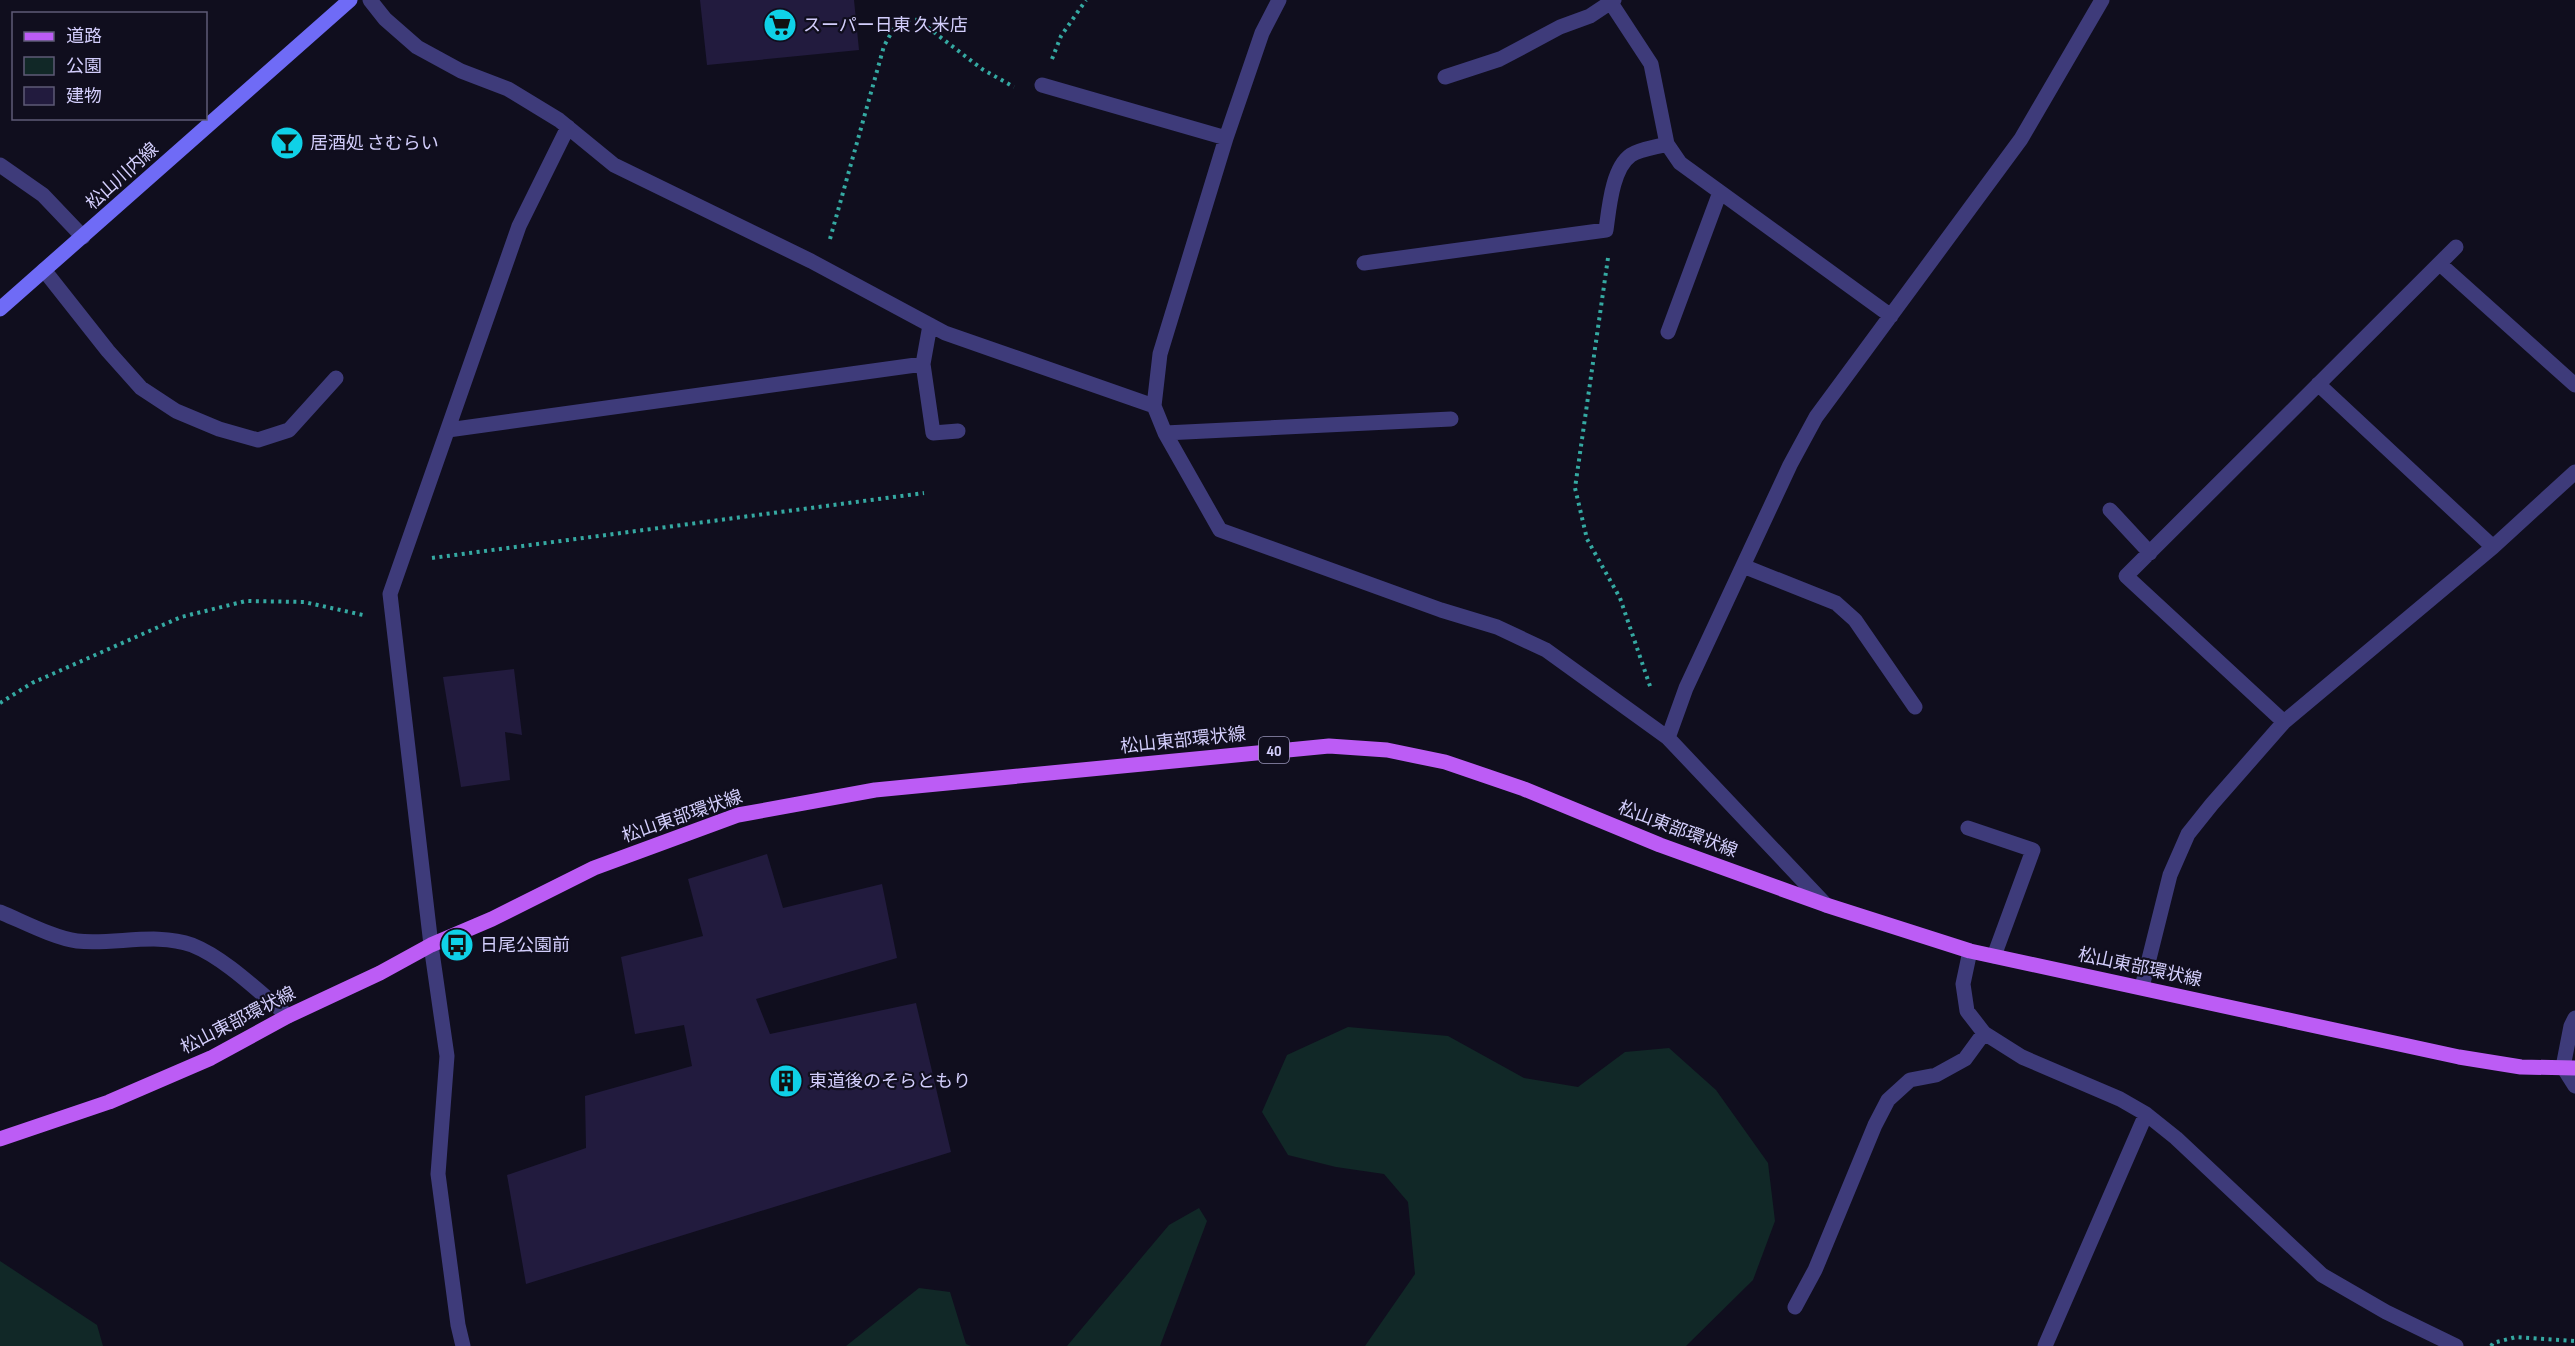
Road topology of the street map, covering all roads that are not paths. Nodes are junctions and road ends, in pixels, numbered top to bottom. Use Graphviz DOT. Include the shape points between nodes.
graph roads {
  1 [pos="350,0"];
  2 [pos="370,0"];
  3 [pos="1280,0"];
  4 [pos="2103,0"];
  5 [pos="1612,1"];
  6 [pos="1445,76"];
  7 [pos="1042,85"];
  8 [pos="568,127"];
  9 [pos="1226,138"];
  10 [pos="1667,144"];
  11 [pos="2,168"];
  12 [pos="1720,192"];
  13 [pos="83,237"];
  14 [pos="2456,247"];
  15 [pos="1364,263"];
  16 [pos="2440,264"];
  17 [pos="44,270"];
  18 [pos="0,309"];
  19 [pos="1892,316"];
  20 [pos="930,325"];
  21 [pos="1668,332"];
  22 [pos="923,364"];
  23 [pos="336,378"];
  24 [pos="2318,384"];
  25 [pos="2575,385"];
  26 [pos="1154,406"];
  27 [pos="1451,419"];
  28 [pos="447,430"];
  29 [pos="958,431"];
  30 [pos="1165,433"];
  31 [pos="2575,472"];
  32 [pos="2110,510"];
  33 [pos="2493,547"];
  34 [pos="2150,553"];
  35 [pos="1743,566"];
  36 [pos="1915,707"];
  37 [pos="2284,722"];
  38 [pos="1668,738"];
  39 [pos="1968,828"];
  40 [pos="1826,905"];
  41 [pos="0,912"];
  42 [pos="431,945"];
  43 [pos="1971,951"];
  44 [pos="1994,956"];
  45 [pos="2142,987"];
  46 [pos="288,1016"];
  47 [pos="2575,1018"];
  48 [pos="1984,1033"];
  49 [pos="2569,1068"];
  50 [pos="2575,1086"];
  51 [pos="2146,1114"];
  52 [pos="0,1139"];
  53 [pos="1795,1307"];
  54 [pos="463,1346"];
  55 [pos="2045,1346"];
  56 [pos="2456,1346"];
  1 -- 13 [label="main road, 松山川内線"];
  2 -- 8 [label="street" via="417,47 461,71 508,89"];
  3 -- 9 [label="street" via="1262,33"];
  4 -- 19 [label="street" via="2021,139"];
  5 -- 6 [label="street" via="1590,16 1560,27 1500,59"];
  5 -- 10 [label="street" via="1652,64"];
  7 -- 9 [label="street"];
  8 -- 20 [label="street" via="614,165 823,267"];
  8 -- 28 [label="street" via="519,226"];
  9 -- 26 [label="street" via="1160,354"];
  10 -- 12 [label="street" via="1680,163"];
  10 -- 15 [label="street" via="1631,155 1618,172 1606,230"];
  11 -- 13 [label="street" via="43,195"];
  12 -- 19 [label="street"];
  12 -- 21 [label="street"];
  13 -- 17 [label="main road, 松山川内線"];
  14 -- 16 [label="street"];
  16 -- 24 [label="street"];
  16 -- 25 [label="street"];
  17 -- 18 [label="main road, 松山川内線"];
  17 -- 23 [label="street" via="141,388 176,411 219,429 258,440 289,430"];
  19 -- 35 [label="street" via="1816,417"];
  20 -- 22 [label="street"];
  20 -- 26 [label="street"];
  22 -- 28 [label="street"];
  22 -- 29 [label="street" via="933,433"];
  24 -- 33 [label="street"];
  24 -- 34 [label="street"];
  26 -- 30 [label="street"];
  27 -- 30 [label="street"];
  28 -- 42 [label="street" via="390,594"];
  30 -- 38 [label="street" via="1220,530 1497,627 1546,650"];
  31 -- 33 [label="street"];
  32 -- 34 [label="street"];
  33 -- 37 [label="street"];
  34 -- 37 [label="street" via="2126,576"];
  35 -- 36 [label="street" via="1836,603 1855,620"];
  35 -- 38 [label="street" via="1686,688"];
  37 -- 45 [label="street" via="2188,834 2170,875"];
  38 -- 40 [label="street"];
  39 -- 44 [label="street" via="2033,850"];
  40 -- 42 [label="main road, 松山東部環状線 / 40" via="1444,762 1387,750 1329,746 875,790 738,815 594,868"];
  40 -- 43 [label="main road, 松山東部環状線 / 40"];
  41 -- 46 [label="street" via="74,941 160,940 191,945 220,961"];
  42 -- 46 [label="main road, 松山東部環状線 / 40"];
  42 -- 54 [label="street" via="447,1056 438,1174"];
  43 -- 44 [label="main road, 松山東部環状線 / 40"];
  43 -- 48 [label="street" via="1963,984 1965,1002"];
  44 -- 45 [label="main road, 松山東部環状線 / 40"];
  45 -- 49 [label="main road, 松山東部環状線 / 40" via="2459,1057"];
  46 -- 52 [label="main road, 松山東部環状線 / 40" via="211,1058 109,1101"];
  47 -- 49 [label="street" via="2571,1026"];
  48 -- 51 [label="street" via="2022,1057"];
  48 -- 53 [label="street" via="1965,1059 1936,1075 1910,1080 1888,1100 1815,1270"];
  49 -- 50 [label="street"];
  51 -- 55 [label="street"];
  51 -- 56 [label="street" via="2322,1275"];
}
